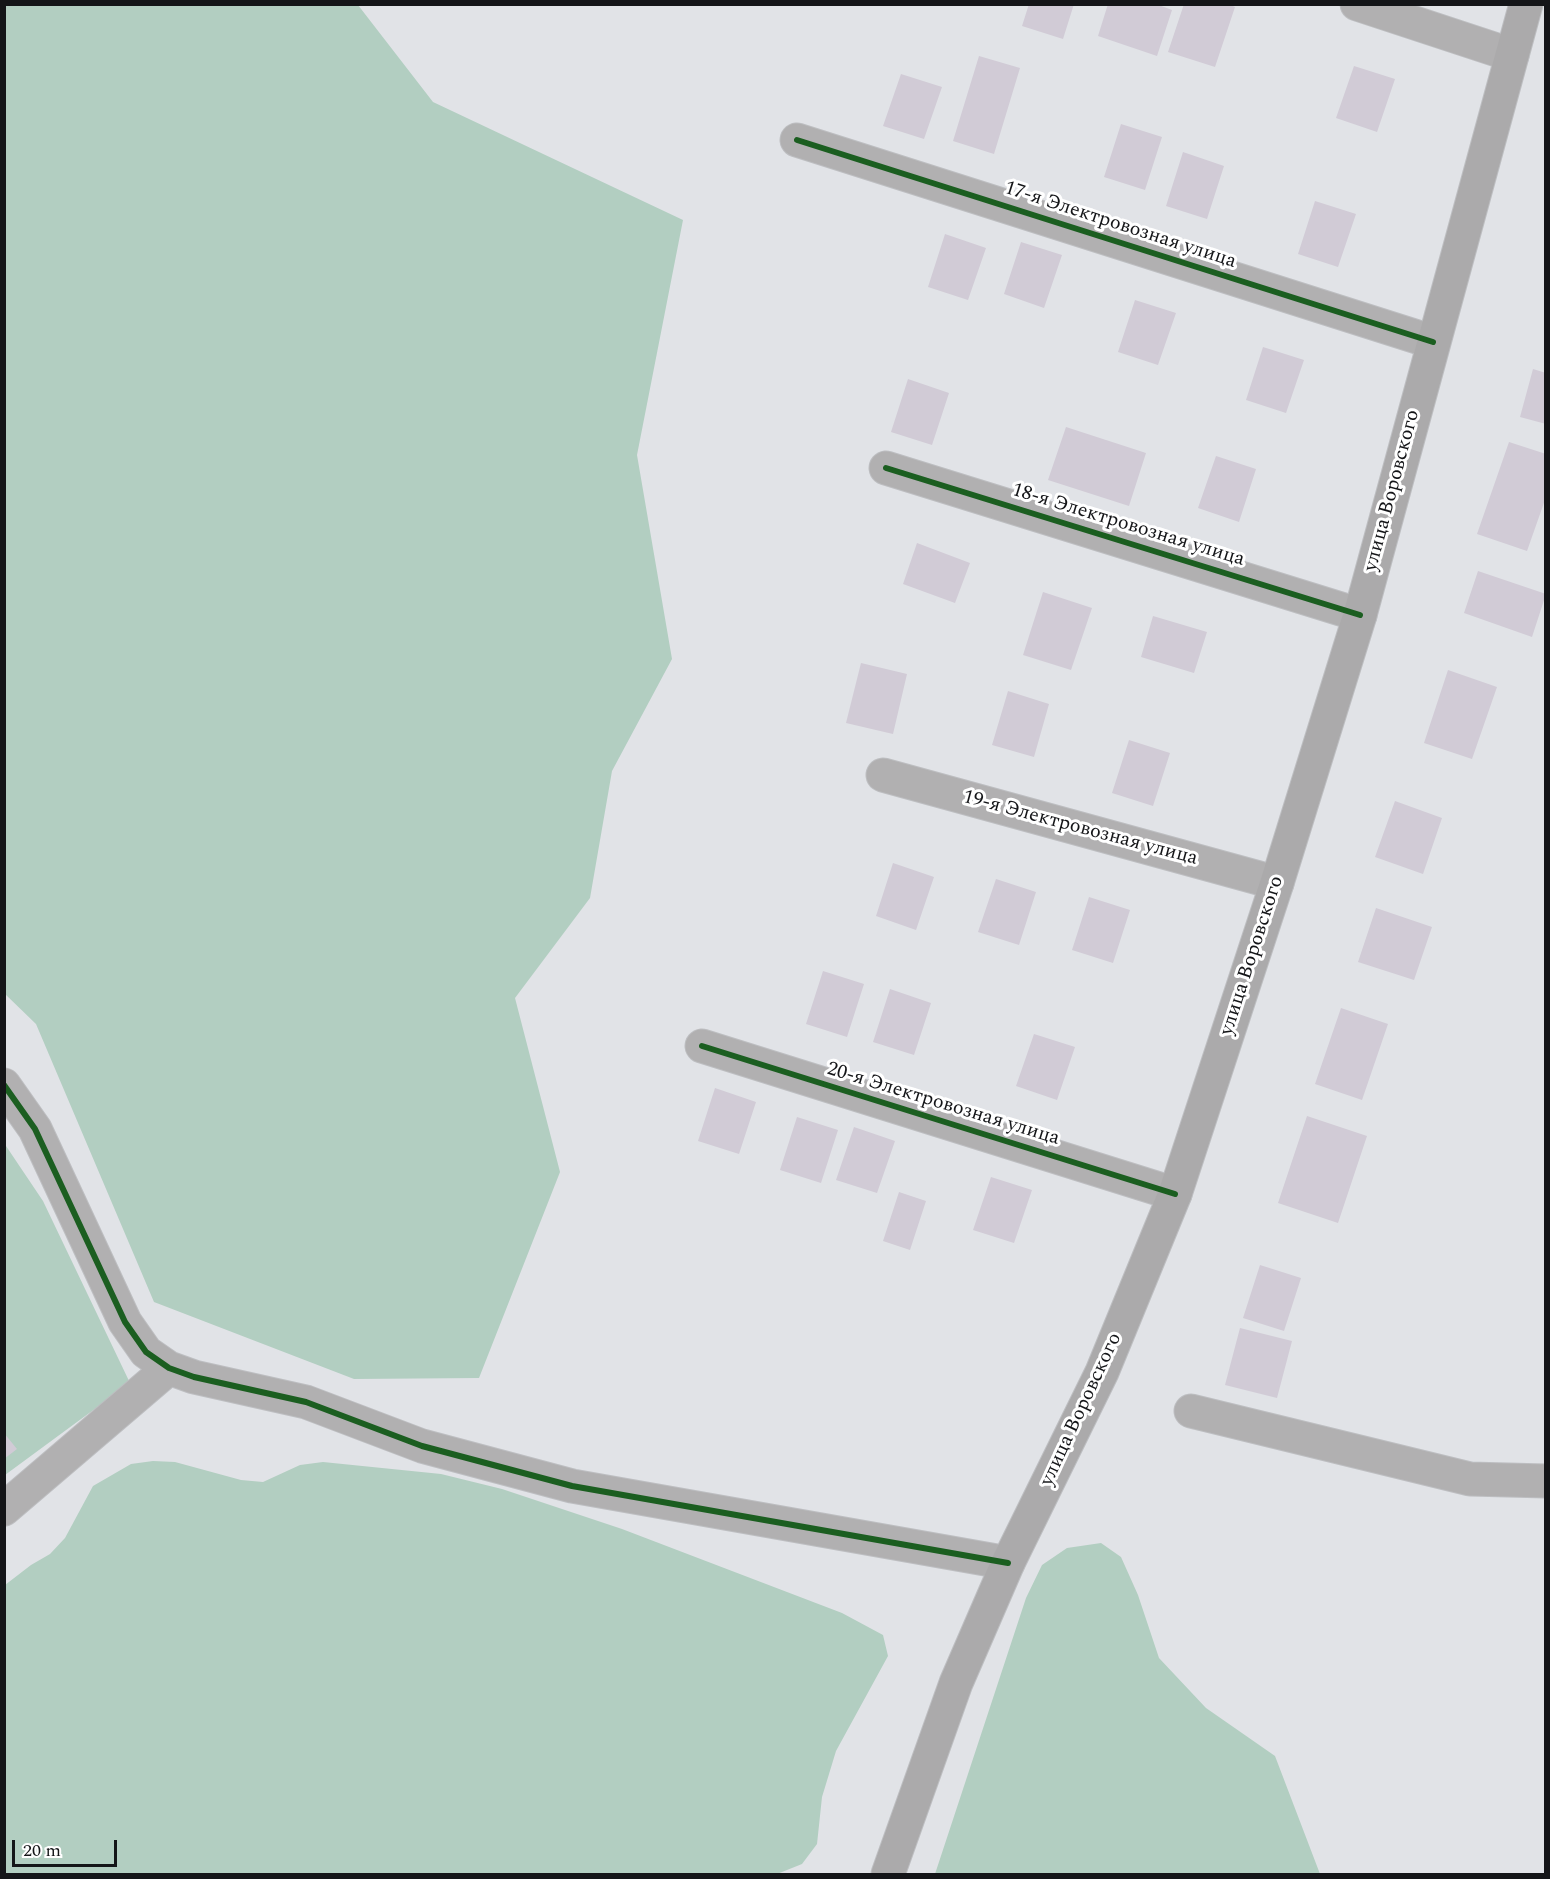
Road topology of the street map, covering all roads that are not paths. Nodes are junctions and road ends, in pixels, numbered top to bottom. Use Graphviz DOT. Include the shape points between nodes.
graph roads {
  1 [pos="1357,4"];
  2 [pos="1526,4"];
  3 [pos="1512,55"];
  4 [pos="798,141"];
  5 [pos="1433,342"];
  6 [pos="886,468"];
  7 [pos="1360,615"];
  8 [pos="883,775"];
  9 [pos="1277,883"];
  10 [pos="702,1046"];
  11 [pos="4,1085"];
  12 [pos="1175,1194"];
  13 [pos="169,1368"];
  14 [pos="1191,1411"];
  15 [pos="1545,1481"];
  16 [pos="4,1509"];
  17 [pos="1008,1563"];
  18 [pos="888,1875"];
  1 -- 3 [label="street"];
  2 -- 3 [label="main road, улица Воровского"];
  3 -- 5 [label="main road, улица Воровского"];
  4 -- 5 [label="street, 17-я Электровозная улица"];
  5 -- 7 [label="main road, улица Воровского"];
  6 -- 7 [label="street, 18-я Электровозная улица"];
  7 -- 9 [label="main road, улица Воровского"];
  8 -- 9 [label="street, 19-я Электровозная улица"];
  9 -- 12 [label="main road, улица Воровского"];
  10 -- 12 [label="street, 20-я Электровозная улица"];
  11 -- 13 [label="street" via="35,1129 125,1322 146,1352"];
  12 -- 17 [label="main road, улица Воровского" via="1102,1372"];
  13 -- 16 [label="street"];
  13 -- 17 [label="street" via="306,1402 422,1446 572,1486"];
  14 -- 15 [label="street" via="1470,1479"];
  17 -- 18 [label="main road, улица Воровского" via="956,1683"];
}
